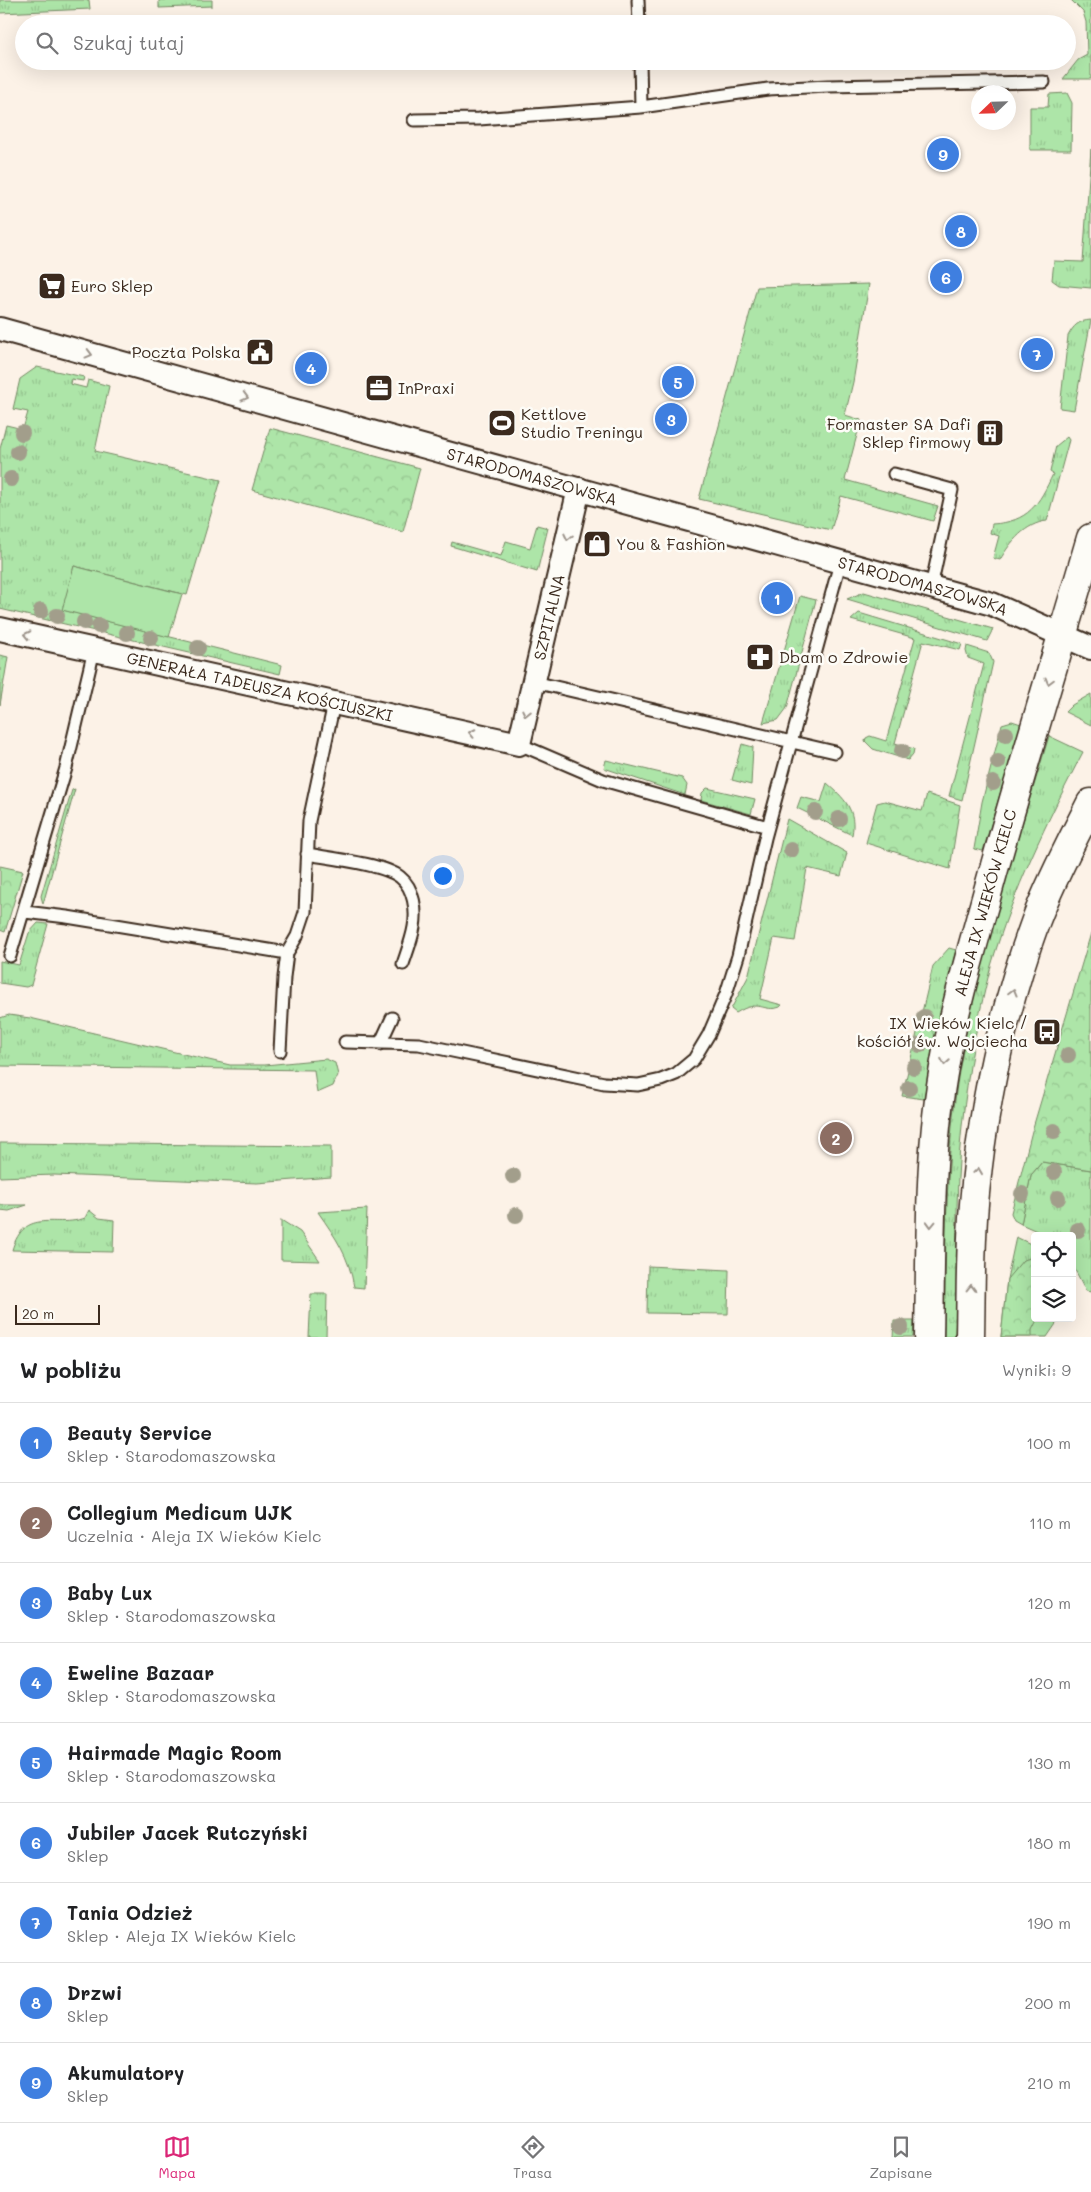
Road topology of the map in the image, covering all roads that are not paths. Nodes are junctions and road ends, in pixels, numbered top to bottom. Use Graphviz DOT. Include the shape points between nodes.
graph roads {
  1 [pos="638,0"];
  2 [pos="639,15"];
  3 [pos="640,70"];
  4 [pos="1044,82"];
  5 [pos="641,107"];
  6 [pos="414,120"];
  7 [pos="0,329"];
  8 [pos="894,474"];
  9 [pos="580,489"];
  10 [pos="1091,538"];
  11 [pos="840,563"];
  12 [pos="931,587"];
  13 [pos="0,629"];
  14 [pos="1062,634"];
  15 [pos="1091,648"];
  16 [pos="94,650"];
  17 [pos="534,682"];
  18 [pos="334,702"];
  19 [pos="791,743"];
  20 [pos="520,744"];
  21 [pos="835,752"];
  22 [pos="1091,803"];
  23 [pos="768,827"];
  24 [pos="307,854"];
  25 [pos="25,912"];
  26 [pos="287,953"];
  27 [pos="10,956"];
  28 [pos="403,964"];
  29 [pos="392,1018"];
  30 [pos="345,1042"];
  31 [pos="380,1044"];
  32 [pos="280,1051"];
  33 [pos="928,1337"];
  34 [pos="970,1337"];
  1 -- 2 [label="lane"];
  3 -- 5 [label="lane"];
  4 -- 5 [label="lane" via="768,89"];
  5 -- 6 [label="lane" via="478,119"];
  7 -- 9 [label="street, STARODOMASZOWSKA, one-way"];
  8 -- 12 [label="lane" via="952,490"];
  9 -- 11 [label="street, STARODOMASZOWSKA"];
  9 -- 17 [label="street, SZPITALNA, one-way"];
  10 -- 14 [label="main road, ALEJA IX WIEKÓW KIELC"];
  11 -- 12 [label="street, STARODOMASZOWSKA"];
  11 -- 19 [label="lane"];
  12 -- 14 [label="street, STARODOMASZOWSKA" via="992,604"];
  16 -- 13 [label="street, GENERAŁA TADEUSZA KOŚCIUSZKI, one-way"];
  14 -- 15 [label="street, STARODOMASZOWSKA"];
  14 -- 33 [label="main road, ALEJA IX WIEKÓW KIELC, one-way" via="955,1011 945,1063 934,1160"];
  16 -- 18 [label="street, GENERAŁA TADEUSZA KOŚCIUSZKI"];
  16 -- 25 [label="lane" via="68,760"];
  17 -- 19 [label="lane"];
  17 -- 20 [label="street, SZPITALNA, one-way"];
  20 -- 18 [label="street, GENERAŁA TADEUSZA KOŚCIUSZKI, one-way"];
  18 -- 24 [label="lane" via="309,821"];
  19 -- 21 [label="lane"];
  19 -- 23 [label="lane"];
  20 -- 23 [label="lane" via="603,780"];
  34 -- 22 [label="main road, one-way" via="975,1192 1000,1044 1014,986 1037,919"];
  23 -- 31 [label="lane" via="726,994 702,1048 676,1074 650,1084 604,1083 418,1044"];
  24 -- 26 [label="lane" via="304,912 297,936"];
  24 -- 28 [label="lane" via="390,872 406,883 413,898 414,919"];
  25 -- 26 [label="lane"];
  25 -- 27 [label="lane"];
  26 -- 32 [label="lane"];
  29 -- 31 [label="lane"];
  30 -- 31 [label="lane"];
}
